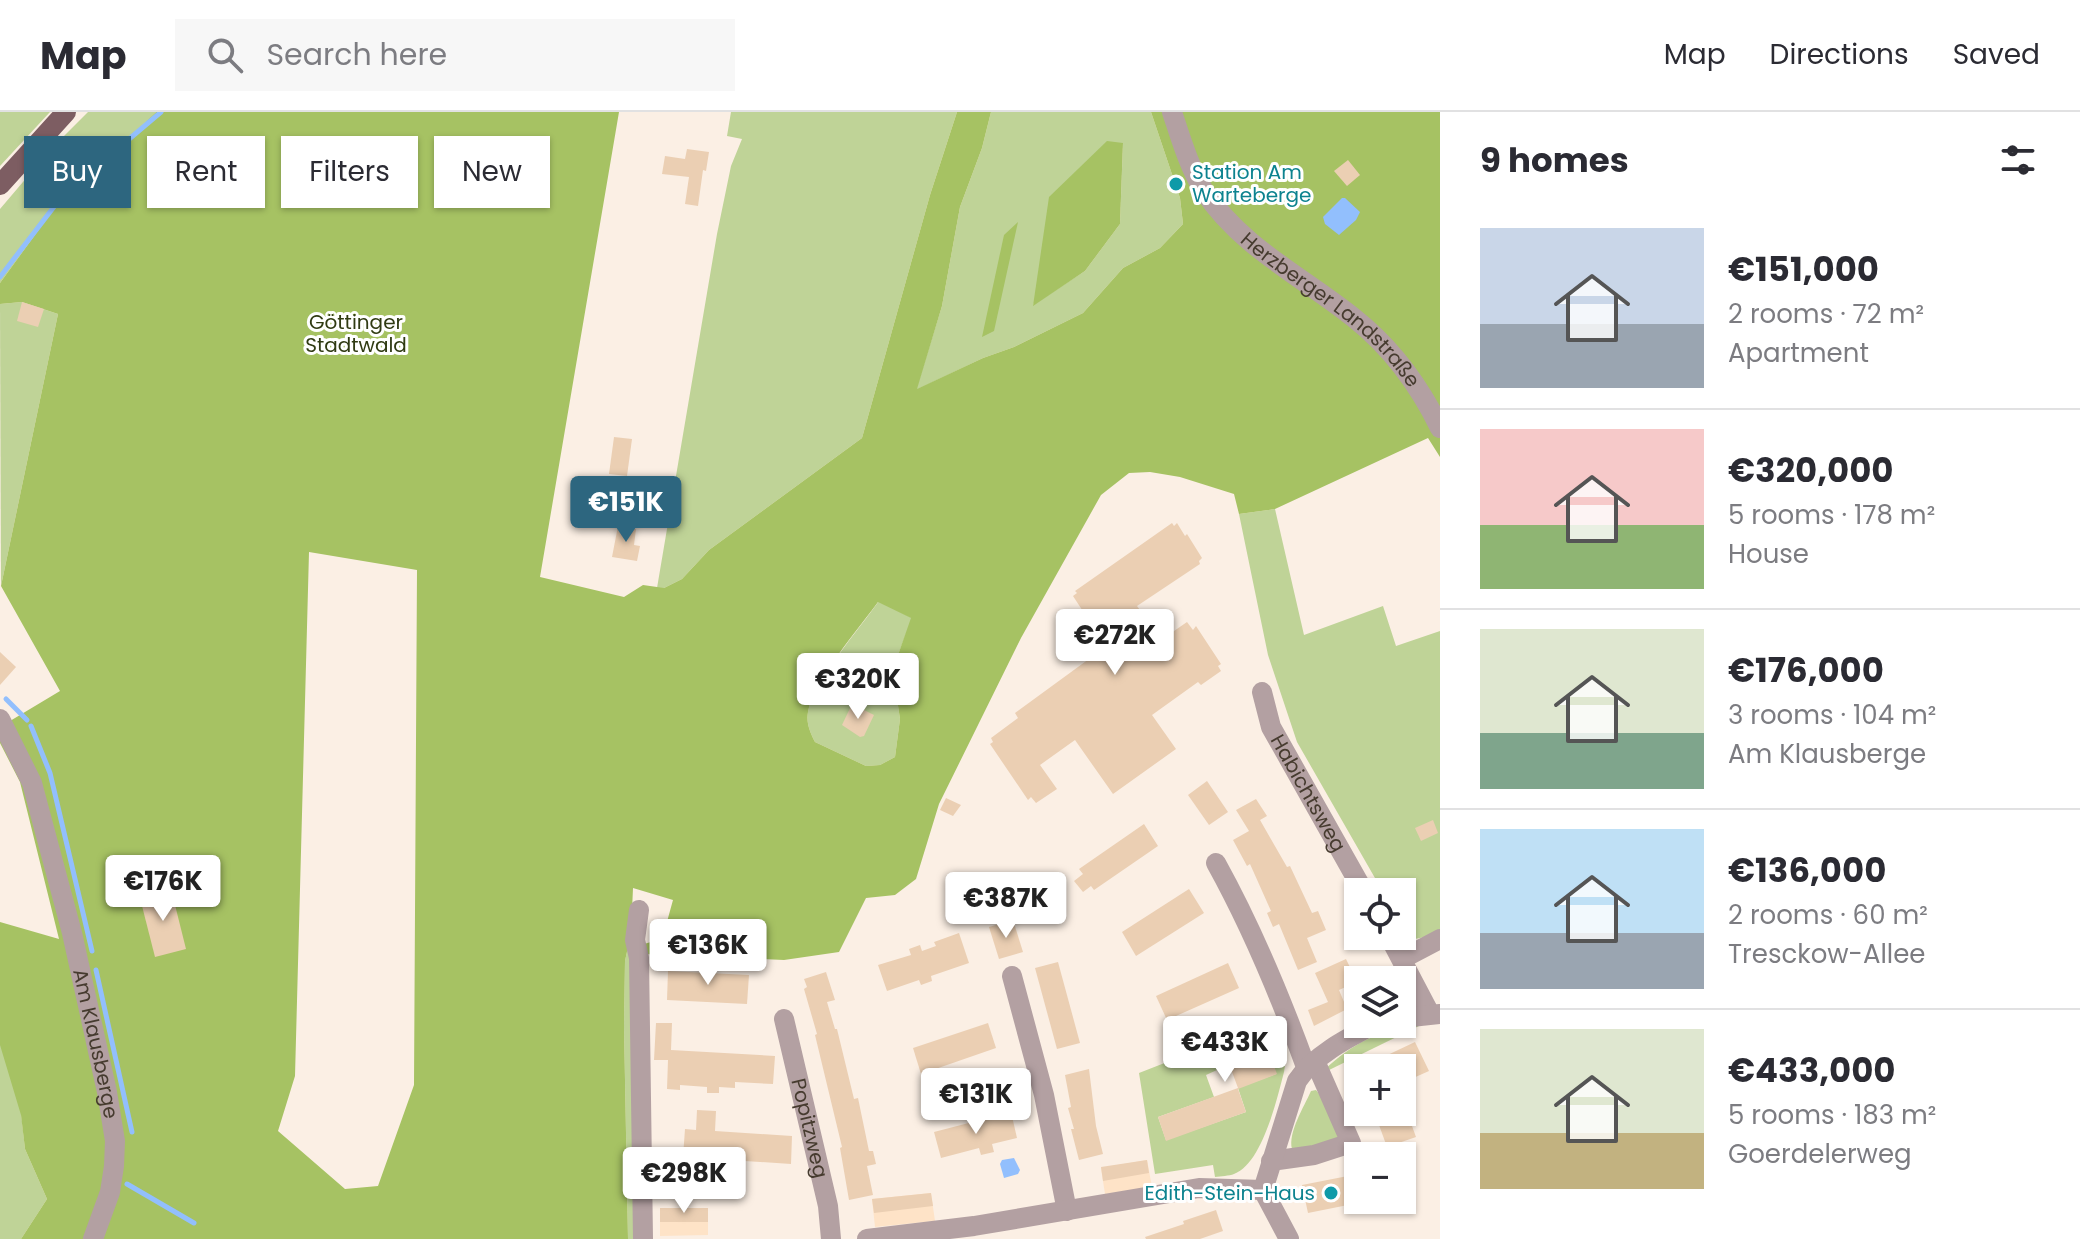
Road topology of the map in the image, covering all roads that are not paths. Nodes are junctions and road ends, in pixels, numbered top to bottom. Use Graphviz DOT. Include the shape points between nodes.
graph roads {
  1 [pos="66,112"];
  2 [pos="1172,112"];
  3 [pos="0,185"];
  4 [pos="1440,428"];
  5 [pos="1262,692"];
  6 [pos="0,719"];
  7 [pos="1216,863"];
  8 [pos="1356,878"];
  9 [pos="639,910"];
  10 [pos="1440,939"];
  11 [pos="1397,950"];
  12 [pos="1402,959"];
  13 [pos="1012,976"];
  14 [pos="1435,1014"];
  15 [pos="784,1019"];
  16 [pos="1352,1038"];
  17 [pos="1310,1064"];
  18 [pos="1271,1161"];
  19 [pos="1263,1190"];
  20 [pos="1067,1211"];
  21 [pos="93,1239"];
  22 [pos="643,1239"];
  23 [pos="831,1239"];
  24 [pos="867,1239"];
  25 [pos="1289,1239"];
  1 -- 3 [label="main road"];
  2 -- 4 [label="street, Herzberger Landstraße" via="1204,191 1229,222 1370,331 1420,388"];
  5 -- 8 [label="street, Habichtsweg" via="1271,727"];
  6 -- 21 [label="street, Am Klausberge" via="32,783 72,933 112,1123 113,1178"];
  7 -- 17 [label="street"];
  9 -- 22 [label="street" via="635,940"];
  10 -- 12 [label="street"];
  11 -- 12 [label="street"];
  12 -- 14 [label="street"];
  13 -- 20 [label="street" via="1044,1095"];
  15 -- 23 [label="street, Popitzweg"];
  16 -- 17 [label="street"];
  17 -- 18 [label="street" via="1297,1081"];
  17 -- 18 [label="street" via="1351,1143"];
  18 -- 19 [label="street"];
  19 -- 20 [label="street" via="1199,1188"];
  19 -- 25 [label="street"];
  20 -- 24 [label="street"];
}
